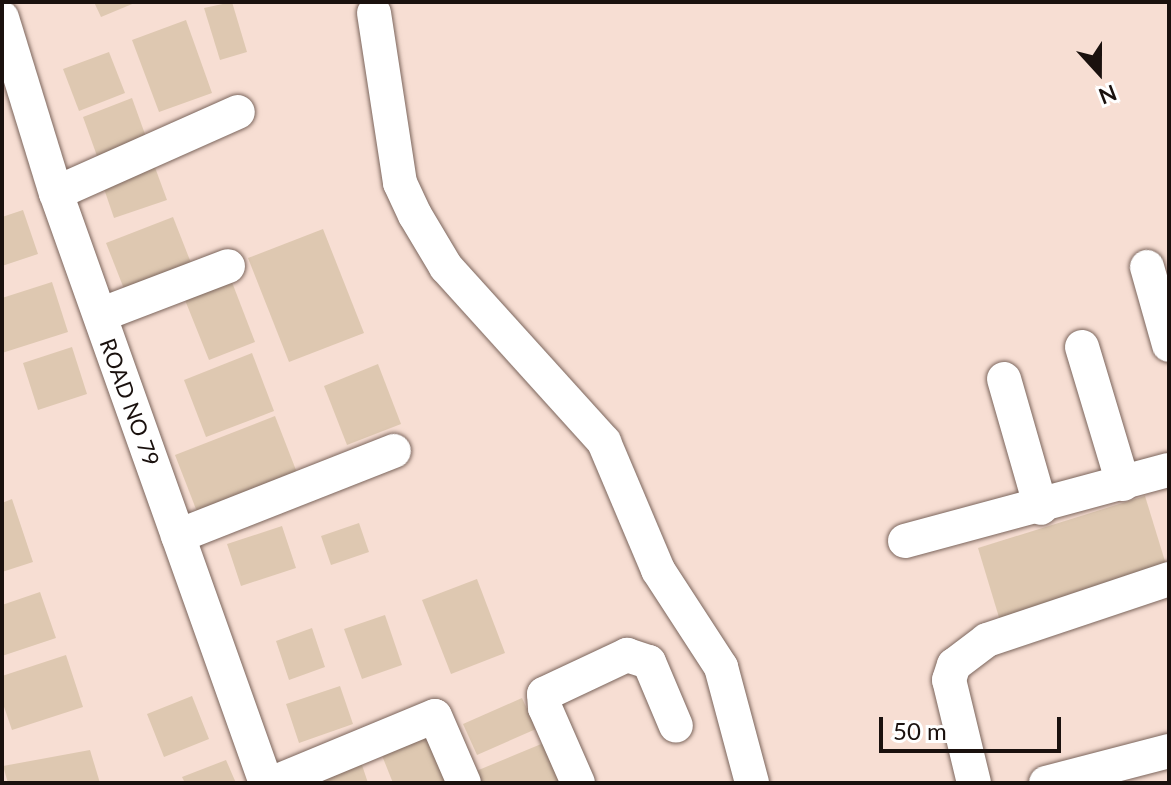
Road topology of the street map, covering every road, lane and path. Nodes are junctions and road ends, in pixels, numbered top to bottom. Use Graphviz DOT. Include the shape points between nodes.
graph roads {
  1 [pos="374,13"];
  2 [pos="2,18"];
  3 [pos="238,112"];
  4 [pos="56,193"];
  5 [pos="228,266"];
  6 [pos="1147,267"];
  7 [pos="100,315"];
  8 [pos="1169,345"];
  9 [pos="1082,347"];
  10 [pos="1004,379"];
  11 [pos="394,451"];
  12 [pos="1169,470"];
  13 [pos="1123,484"];
  14 [pos="1041,508"];
  15 [pos="178,536"];
  16 [pos="905,541"];
  17 [pos="1169,579"];
  18 [pos="676,726"];
  19 [pos="1169,751"];
  20 [pos="266,783"];
  21 [pos="273,783"];
  22 [pos="464,783"];
  23 [pos="578,783"];
  24 [pos="752,783"];
  25 [pos="974,783"];
  26 [pos="1046,783"];
  1 -- 24 [label="street" via="400,183 415,215 446,267 604,442 658,570 721,667"];
  2 -- 4 [label="street, ROAD NO 79"];
  3 -- 4 [label="street"];
  4 -- 7 [label="street, ROAD NO 79"];
  5 -- 7 [label="street"];
  6 -- 8 [label="street"];
  7 -- 15 [label="street, ROAD NO 79"];
  9 -- 13 [label="street"];
  10 -- 14 [label="street"];
  11 -- 15 [label="street"];
  12 -- 13 [label="street"];
  13 -- 14 [label="street"];
  14 -- 16 [label="street"];
  15 -- 20 [label="street, ROAD NO 79"];
  17 -- 25 [label="street" via="987,640 954,665 949,680"];
  18 -- 23 [label="street" via="649,662 627,655 544,694 545,708"];
  19 -- 26 [label="street"];
  21 -- 22 [label="street" via="435,716"];
}
